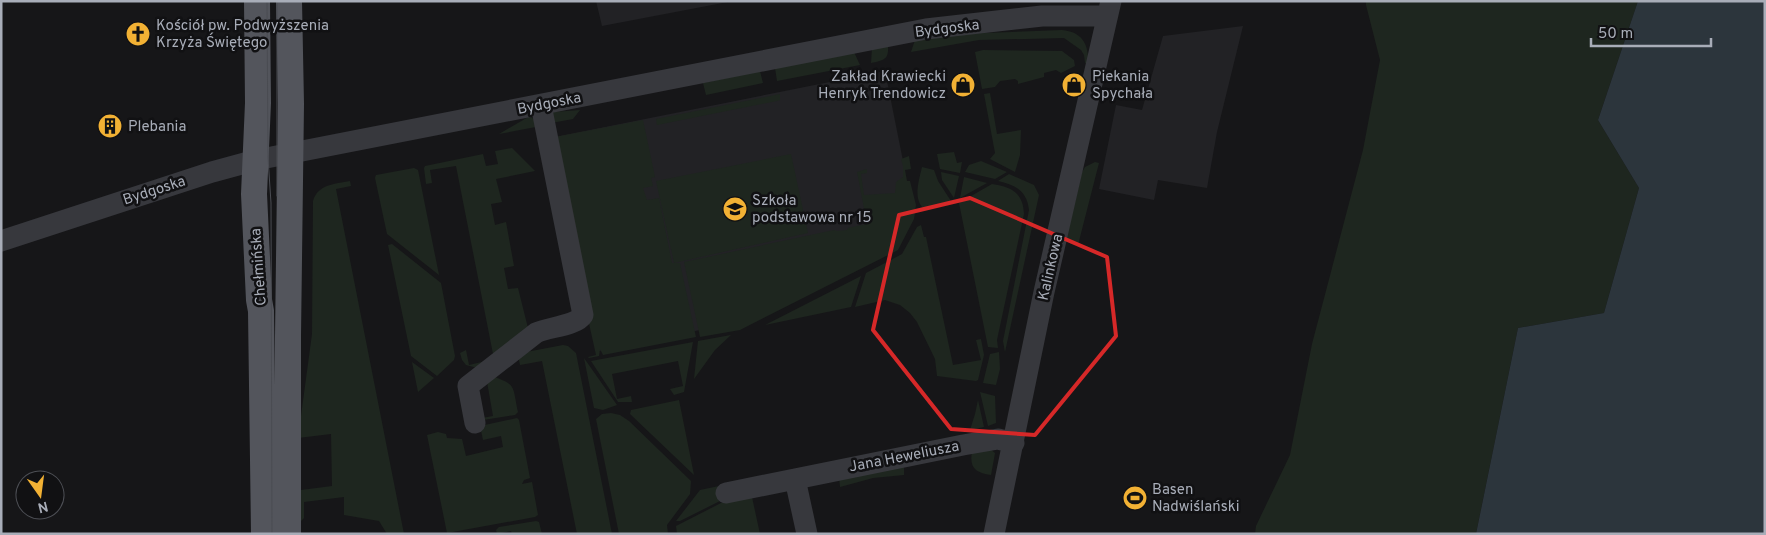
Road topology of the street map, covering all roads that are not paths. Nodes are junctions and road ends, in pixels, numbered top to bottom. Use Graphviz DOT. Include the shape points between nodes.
graph roads {
  1 [pos="257,1"];
  2 [pos="289,1"];
  3 [pos="1109,8"];
  4 [pos="541,105"];
  5 [pos="290,154"];
  6 [pos="256,160"];
  7 [pos="1,241"];
  8 [pos="475,423"];
  9 [pos="1014,443"];
  10 [pos="795,479"];
  11 [pos="726,492"];
  12 [pos="264,534"];
  13 [pos="288,534"];
  14 [pos="807,534"];
  15 [pos="994,534"];
  1 -- 6 [label="main road, Chełmińska"];
  2 -- 5 [label="main road, Chełmińska"];
  3 -- 4 [label="street, Bydgoska" via="1074,15 926,29"];
  3 -- 9 [label="street, Kalinkowa" via="1044,292"];
  4 -- 5 [label="street, Bydgoska"];
  4 -- 8 [label="street" via="583,315 577,321 536,333 468,386"];
  5 -- 6 [label="street, Bydgoska"];
  5 -- 13 [label="main road, Chełmińska"];
  6 -- 7 [label="street, Bydgoska"];
  6 -- 12 [label="main road, Chełmińska" via="254,194 261,310"];
  9 -- 10 [label="street, Jana Heweliusza" via="998,439 963,444"];
  9 -- 15 [label="street, Kalinkowa"];
  10 -- 11 [label="street, Jana Heweliusza"];
  10 -- 14 [label="street"];
}
